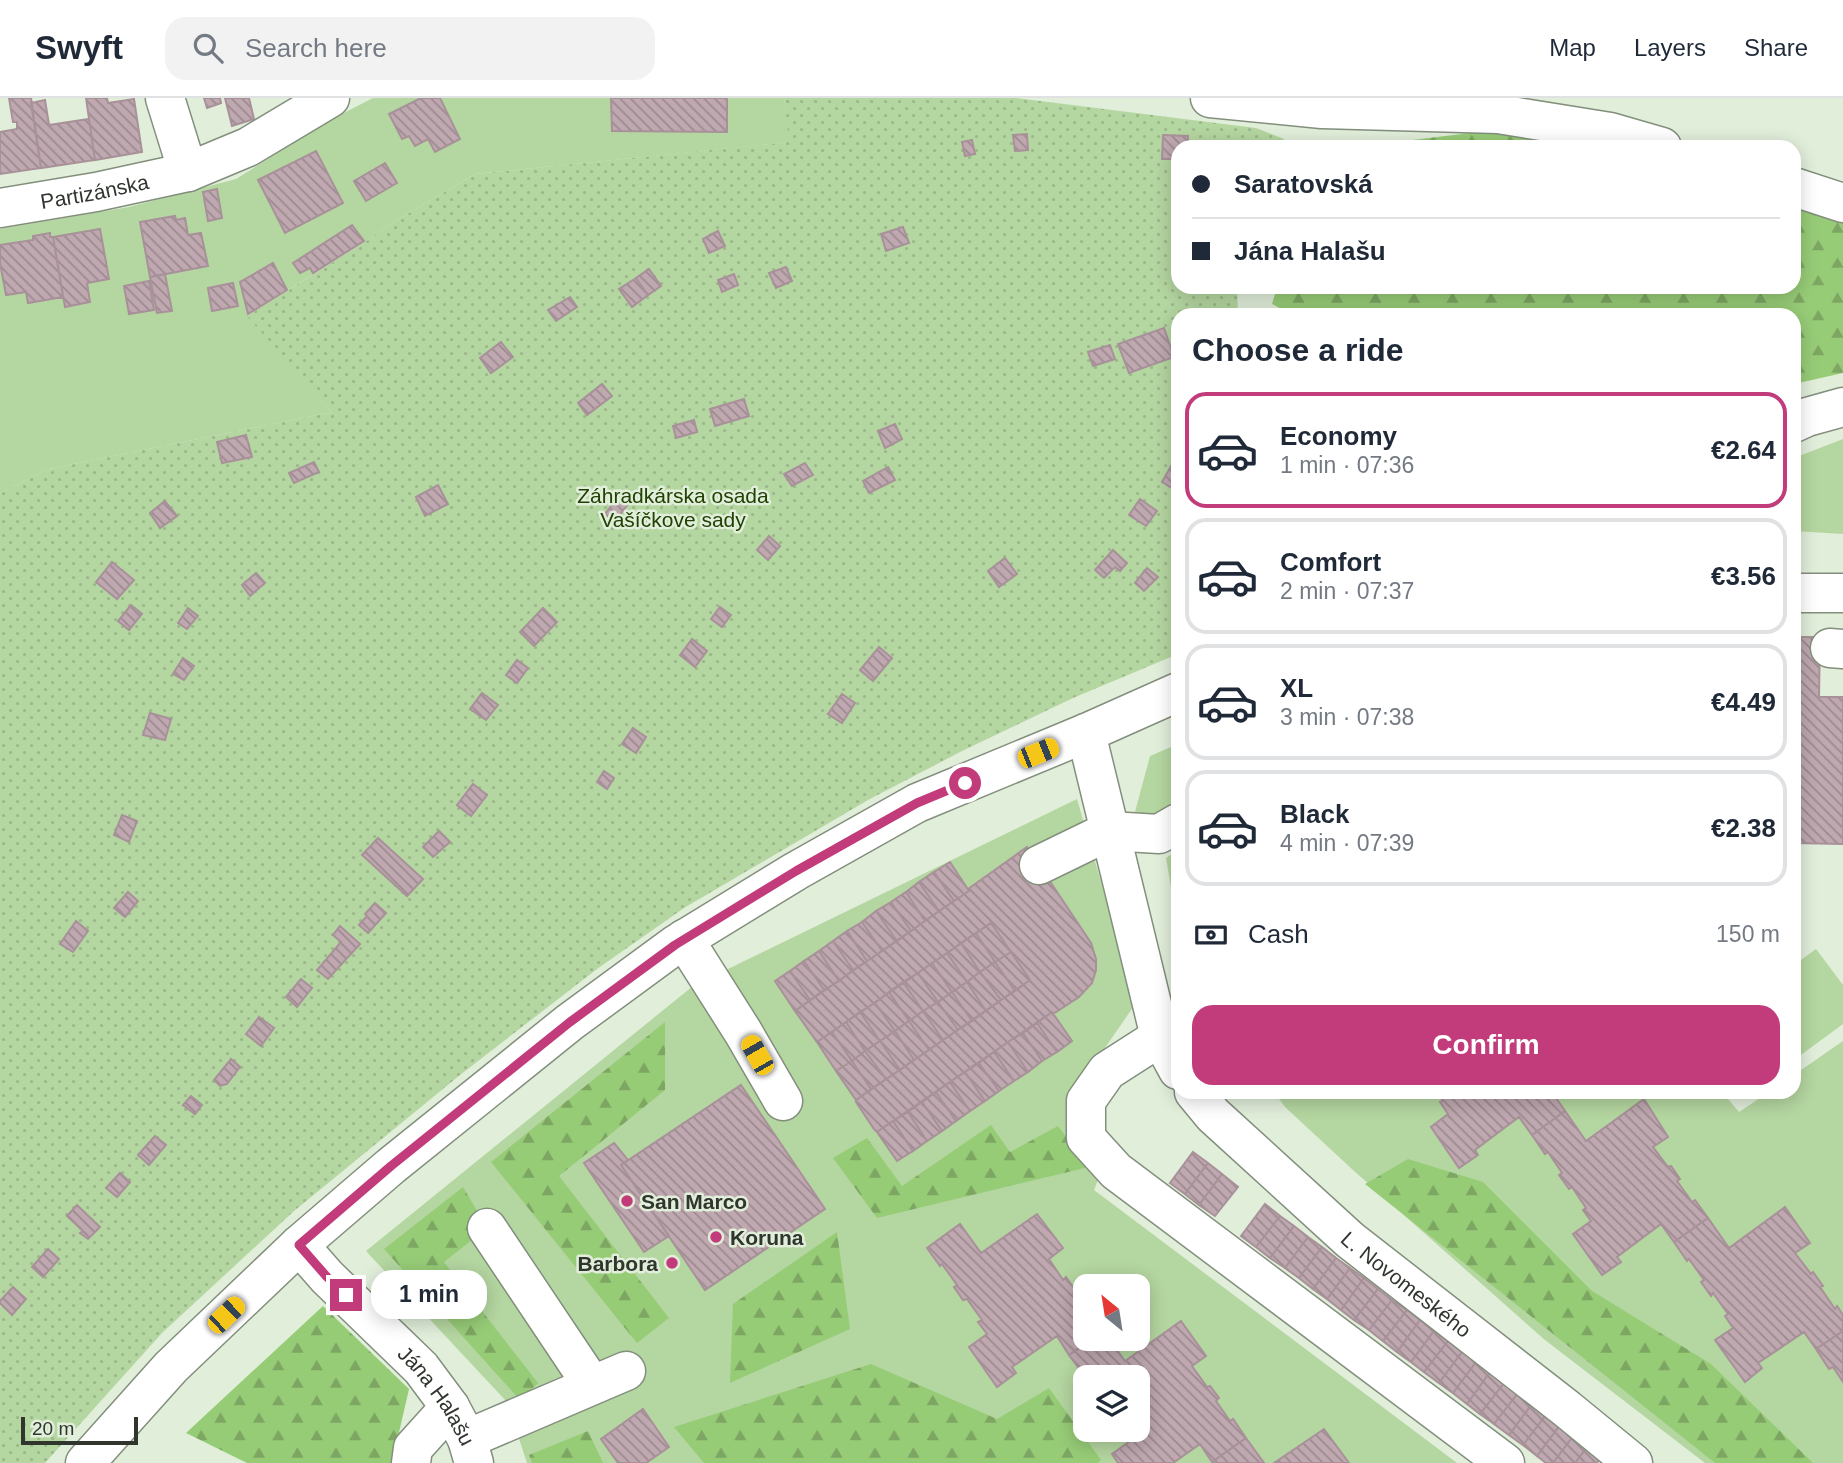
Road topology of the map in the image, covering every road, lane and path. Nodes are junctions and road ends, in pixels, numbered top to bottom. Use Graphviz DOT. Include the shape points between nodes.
graph roads {
  1 [pos="165,98"];
  2 [pos="330,98"];
  3 [pos="1210,98"];
  4 [pos="1637,140"];
  5 [pos="188,172"];
  6 [pos="1801,189"];
  7 [pos="1843,203"];
  8 [pos="0,208"];
  9 [pos="1843,407"];
  10 [pos="1801,420"];
  11 [pos="1801,593"];
  12 [pos="1843,593"];
  13 [pos="1171,695"];
  14 [pos="1086,733"];
  15 [pos="1171,827"];
  16 [pos="1109,831"];
  17 [pos="1039,865"];
  18 [pos="684,939"];
  19 [pos="1160,1037"];
  20 [pos="1171,1057"];
  21 [pos="1200,1099"];
  22 [pos="783,1101"];
  23 [pos="487,1228"];
  24 [pos="299,1245"];
  25 [pos="464,1436"];
  26 [pos="85,1463"];
  27 [pos="411,1463"];
  28 [pos="1505,1463"];
  29 [pos="1633,1463"];
  1 -- 5 [label="street"];
  2 -- 5 [label="street, Partizánska" via="248,146"];
  3 -- 4 [label="street" via="1322,109 1498,114"];
  5 -- 8 [label="street, Partizánska"];
  6 -- 7 [label="street"];
  9 -- 10 [label="street"];
  11 -- 12 [label="street"];
  13 -- 14 [label="street"];
  14 -- 16 [label="street"];
  14 -- 18 [label="street" via="917,803"];
  15 -- 16 [label="street" via="1159,834"];
  16 -- 17 [label="street"];
  16 -- 19 [label="street"];
  18 -- 22 [label="street"];
  18 -- 24 [label="street" via="570,1022"];
  19 -- 20 [label="street"];
  19 -- 28 [label="street" via="1107,1071 1086,1101 1086,1138 1116,1171"];
  21 -- 29 [label="street, L. Novomeského" via="1350,1240"];
  23 -- 25 [label="street" via="609,1378"];
  24 -- 25 [label="street, Jána Halašu" via="421,1368"];
  24 -- 26 [label="street" via="170,1367"];
  25 -- 27 [label="street" via="414,1448"];
}
